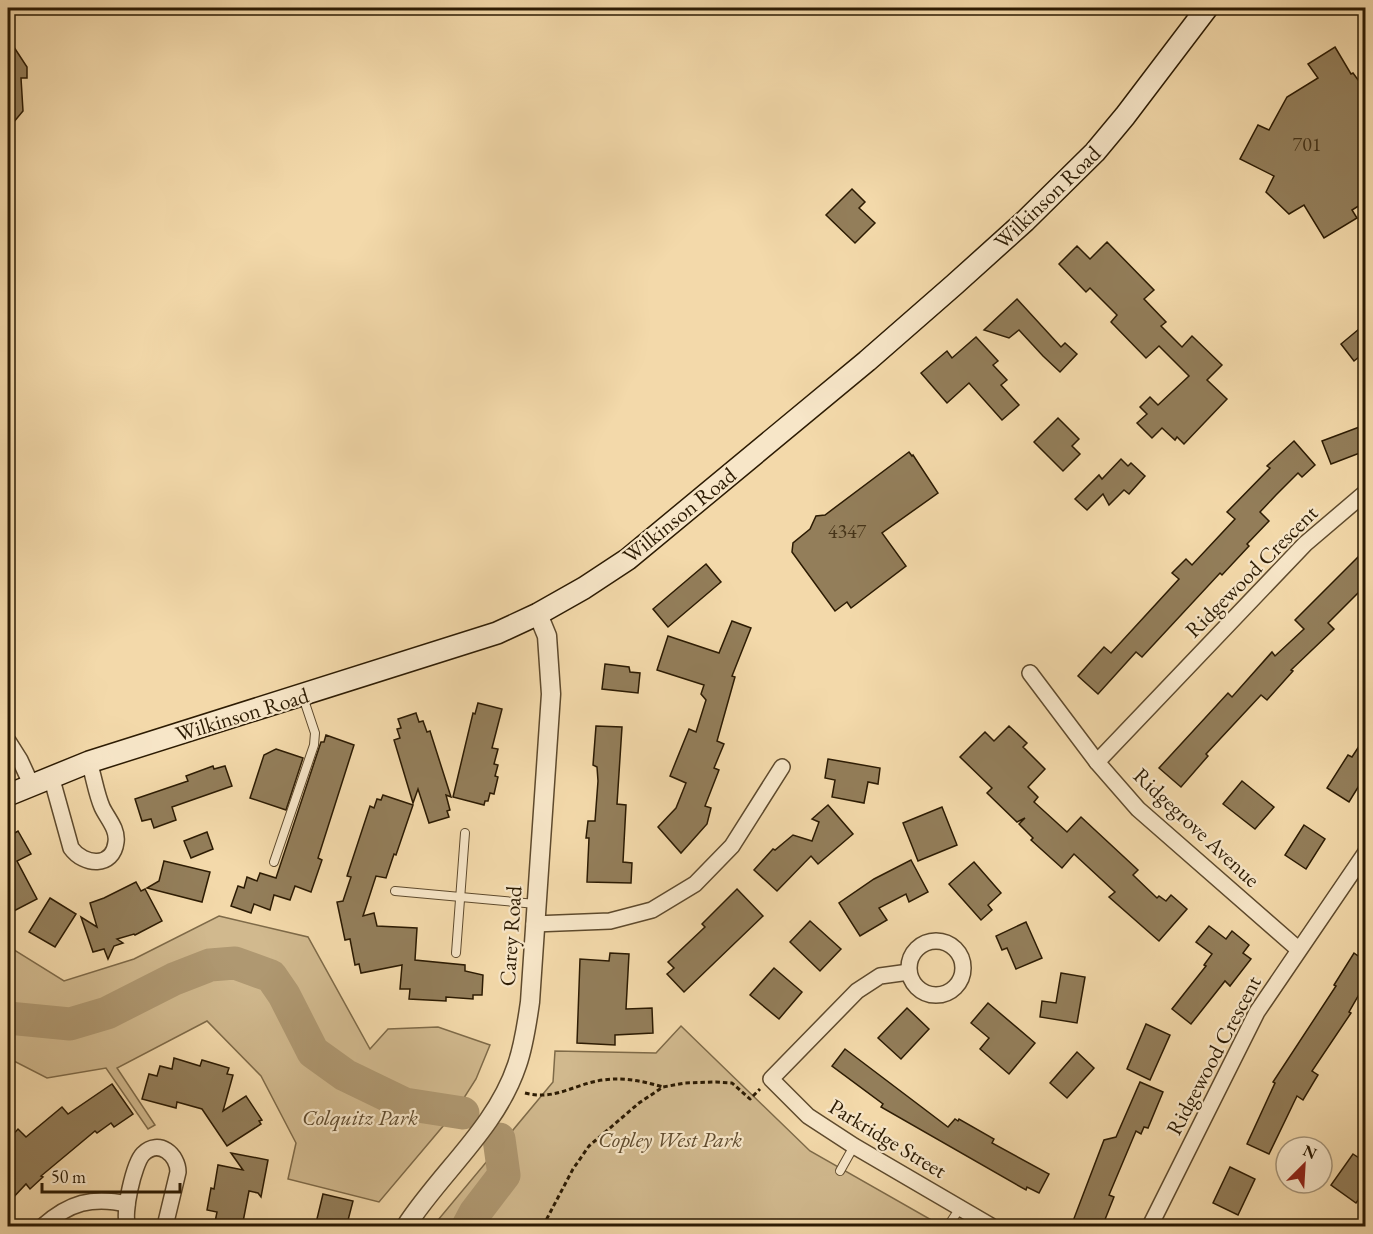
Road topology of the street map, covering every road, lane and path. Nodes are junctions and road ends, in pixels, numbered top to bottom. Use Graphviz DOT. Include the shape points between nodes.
graph roads {
  1 [pos="1207,8"];
  2 [pos="1365,492"];
  3 [pos="538,614"];
  4 [pos="1030,673"];
  5 [pos="303,695"];
  6 [pos="8,741"];
  7 [pos="89,762"];
  8 [pos="1097,762"];
  9 [pos="782,767"];
  10 [pos="41,780"];
  11 [pos="8,795"];
  12 [pos="465,833"];
  13 [pos="1365,852"];
  14 [pos="274,862"];
  15 [pos="395,891"];
  16 [pos="460,896"];
  17 [pos="536,904"];
  18 [pos="534,924"];
  19 [pos="1298,949"];
  20 [pos="456,953"];
  21 [pos="909,972"];
  22 [pos="771,1079"];
  23 [pos="663,1087"];
  24 [pos="507,1088"];
  25 [pos="854,1146"];
  26 [pos="840,1170"];
  27 [pos="127,1204"];
  28 [pos="960,1207"];
  29 [pos="43,1227"];
  30 [pos="128,1227"];
  31 [pos="165,1227"];
  32 [pos="406,1227"];
  33 [pos="543,1227"];
  34 [pos="948,1227"];
  35 [pos="991,1227"];
  36 [pos="1150,1227"];
  1 -- 3 [label="main road, Wilkinson Road" via="1095,152 1024,221 867,361 628,559"];
  2 -- 8 [label="street, Ridgewood Crescent" via="1305,544"];
  3 -- 5 [label="main road, Wilkinson Road" via="497,633"];
  3 -- 17 [label="street, Carey Road" via="547,636 551,694"];
  4 -- 8 [label="street, Ridgegrove Avenue"];
  5 -- 7 [label="main road, Wilkinson Road"];
  5 -- 14 [label="lane" via="315,733 314,745"];
  6 -- 10 [label="street" via="20,760"];
  7 -- 10 [label="main road, Wilkinson Road"];
  7 -- 10 [label="street" via="102,806 116,833 114,850 100,861 83,860 71,848"];
  8 -- 19 [label="street, Ridgegrove Avenue" via="1138,809"];
  9 -- 18 [label="street" via="732,846 695,884 652,910 610,921"];
  10 -- 11 [label="main road, Wilkinson Road"];
  12 -- 16 [label="lane"];
  13 -- 19 [label="street, Ridgewood Crescent"];
  15 -- 16 [label="lane"];
  16 -- 17 [label="lane"];
  16 -- 20 [label="lane"];
  17 -- 18 [label="street, Carey Road"];
  18 -- 24 [label="street, Carey Road" via="526,1032"];
  19 -- 36 [label="street, Ridgewood Crescent" via="1257,1012"];
  21 -- 22 [label="street" via="880,976 857,991"];
  22 -- 23 [label="path" via="750,1099 732,1083"];
  22 -- 25 [label="street, Parkridge Street" via="808,1116"];
  23 -- 24 [label="path" via="622,1078 558,1094 531,1095"];
  23 -- 33 [label="path" via="589,1146"];
  24 -- 32 [label="street, Carey Road" via="475,1139"];
  25 -- 26 [label="lane"];
  25 -- 28 [label="street, Parkridge Street"];
  27 -- 29 [label="street" via="91,1201 74,1205"];
  27 -- 30 [label="street"];
  27 -- 31 [label="street" via="141,1156 154,1148 169,1151 178,1164 178,1172"];
  28 -- 34 [label="lane"];
  28 -- 35 [label="street, Parkridge Street"];
}
